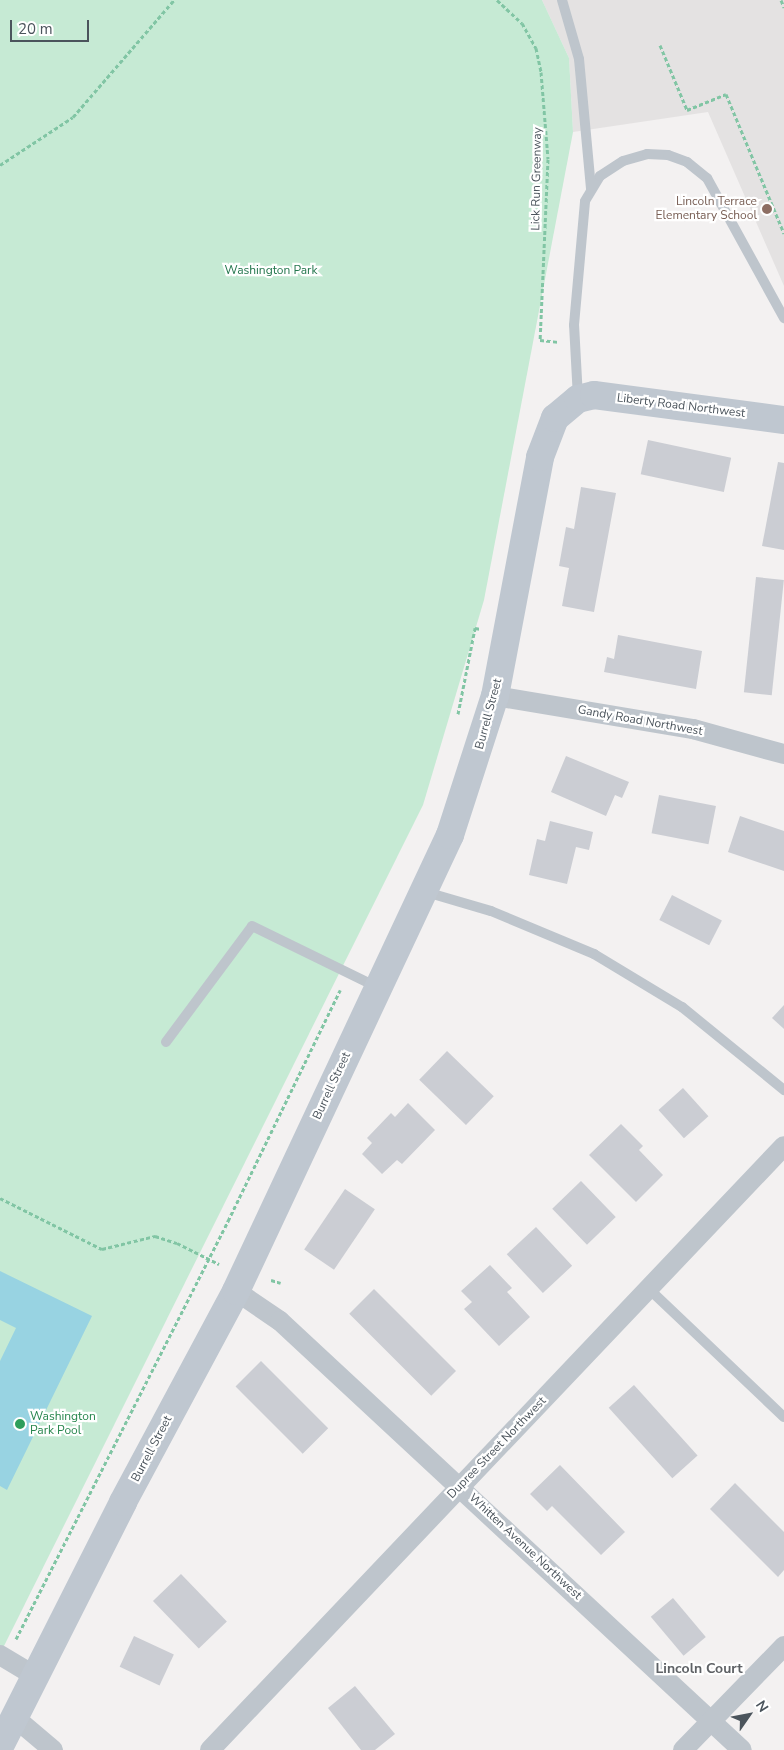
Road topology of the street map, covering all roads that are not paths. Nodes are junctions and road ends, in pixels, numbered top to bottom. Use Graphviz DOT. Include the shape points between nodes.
graph roads {
  1 [pos="562,0"];
  2 [pos="591,188"];
  3 [pos="781,308"];
  4 [pos="784,318"];
  5 [pos="578,399"];
  6 [pos="784,420"];
  7 [pos="495,696"];
  8 [pos="784,754"];
  9 [pos="425,891"];
  10 [pos="378,987"];
  11 [pos="166,1042"];
  12 [pos="784,1090"];
  13 [pos="784,1146"];
  14 [pos="240,1282"];
  15 [pos="649,1289"];
  16 [pos="784,1416"];
  17 [pos="460,1487"];
  18 [pos="784,1646"];
  19 [pos="3,1657"];
  20 [pos="35,1676"];
  21 [pos="14,1717"];
  22 [pos="710,1721"];
  23 [pos="0,1746"];
  24 [pos="53,1750"];
  25 [pos="210,1750"];
  26 [pos="683,1750"];
  27 [pos="742,1750"];
  1 -- 2 [label="lane" via="579,59"];
  2 -- 3 [label="lane" via="600,176 623,161 647,154 668,155 687,162 707,178 718,195"];
  2 -- 5 [label="lane" via="585,201 574,343"];
  3 -- 4 [label="lane"];
  5 -- 6 [label="street, Liberty Road Northwest" via="594,395"];
  5 -- 7 [label="street, Burrell Street" via="555,418 540,457"];
  7 -- 8 [label="street, Gandy Road Northwest" via="693,729"];
  7 -- 9 [label="street, Burrell Street" via="456,818"];
  9 -- 10 [label="street, Burrell Street"];
  9 -- 12 [label="lane" via="543,931 642,981 682,1007"];
  10 -- 11 [label="lane" via="252,926"];
  10 -- 14 [label="street, Burrell Street"];
  13 -- 15 [label="street, Dupree Street Northwest"];
  14 -- 17 [label="street, Whitten Avenue Northwest"];
  14 -- 20 [label="street, Burrell Street"];
  15 -- 16 [label="lane"];
  15 -- 17 [label="street, Dupree Street Northwest"];
  17 -- 22 [label="street, Whitten Avenue Northwest"];
  17 -- 25 [label="street, Dupree Street Northwest"];
  18 -- 22 [label="street"];
  19 -- 20 [label="street"];
  20 -- 21 [label="street, Burrell Street"];
  21 -- 23 [label="street, Burrell Street"];
  21 -- 24 [label="street"];
  22 -- 26 [label="street"];
  22 -- 27 [label="street, Whitten Avenue Northwest"];
}
